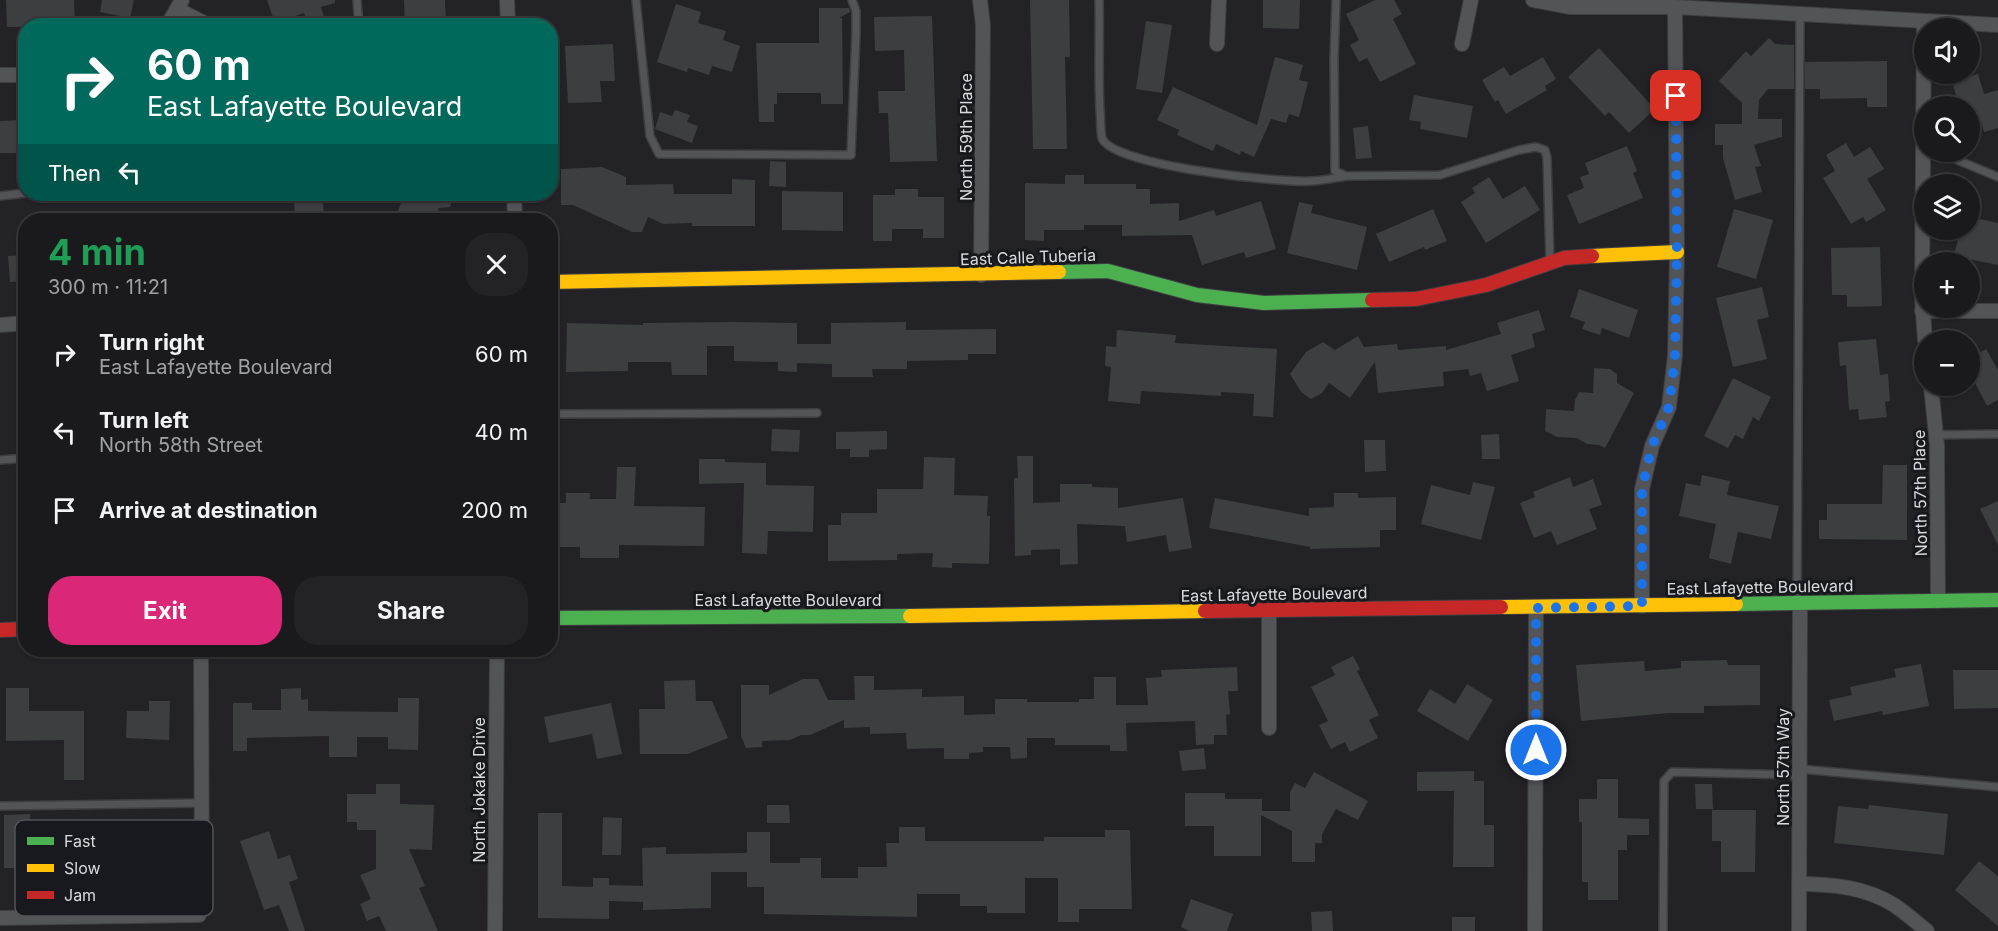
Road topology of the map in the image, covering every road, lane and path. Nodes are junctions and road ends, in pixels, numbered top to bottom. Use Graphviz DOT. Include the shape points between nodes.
graph roads {
  1 [pos="357,0"];
  2 [pos="507,0"];
  3 [pos="636,0"];
  4 [pos="852,0"];
  5 [pos="980,0"];
  6 [pos="1099,0"];
  7 [pos="1218,0"];
  8 [pos="1336,0"];
  9 [pos="1471,0"];
  10 [pos="1533,0"];
  11 [pos="179,5"];
  12 [pos="1675,7"];
  13 [pos="1800,14"];
  14 [pos="198,18"];
  15 [pos="358,18"];
  16 [pos="508,18"];
  17 [pos="1914,20"];
  18 [pos="1980,24"];
  19 [pos="1998,25"];
  20 [pos="1217,44"];
  21 [pos="1462,44"];
  22 [pos="0,75"];
  23 [pos="18,75"];
  24 [pos="1924,162"];
  25 [pos="1962,162"];
  26 [pos="1346,176"];
  27 [pos="1998,177"];
  28 [pos="18,194"];
  29 [pos="0,196"];
  30 [pos="1677,252"];
  31 [pos="1923,252"];
  32 [pos="1550,263"];
  33 [pos="981,275"];
  34 [pos="558,282"];
  35 [pos="1980,311"];
  36 [pos="1998,311"];
  37 [pos="18,324"];
  38 [pos="0,325"];
  39 [pos="1932,396"];
  40 [pos="817,413"];
  41 [pos="558,414"];
  42 [pos="1998,434"];
  43 [pos="1936,435"];
  44 [pos="18,459"];
  45 [pos="0,460"];
  46 [pos="1998,600"];
  47 [pos="1938,601"];
  48 [pos="1798,603"];
  49 [pos="1642,606"];
  50 [pos="1536,608"];
  51 [pos="1269,610"];
  52 [pos="558,618"];
  53 [pos="18,629"];
  54 [pos="0,630"];
  55 [pos="201,657"];
  56 [pos="497,657"];
  57 [pos="1269,728"];
  58 [pos="1800,772"];
  59 [pos="1998,787"];
  60 [pos="201,803"];
  61 [pos="0,806"];
  62 [pos="201,820"];
  63 [pos="1799,884"];
  64 [pos="133,916"];
  65 [pos="0,918"];
  66 [pos="495,931"];
  67 [pos="1535,931"];
  68 [pos="1663,931"];
  69 [pos="1799,931"];
  70 [pos="1927,931"];
  1 -- 15 [label="lane"];
  2 -- 16 [label="street"];
  3 -- 4 [label="lane" via="650,136 659,154 851,155 856,33"];
  5 -- 33 [label="street, North 59th Place"];
  6 -- 26 [label="lane" via="1100,106 1106,145 1171,166 1224,175 1309,182"];
  7 -- 20 [label="street"];
  8 -- 26 [label="lane" via="1333,164 1335,171"];
  9 -- 21 [label="street"];
  10 -- 12 [label="street" via="1570,7"];
  11 -- 14 [label="street"];
  12 -- 13 [label="street"];
  12 -- 30 [label="street"];
  13 -- 17 [label="street"];
  13 -- 48 [label="lane"];
  18 -- 19 [label="street"];
  22 -- 23 [label="street"];
  24 -- 31 [label="street"];
  25 -- 27 [label="lane"];
  26 -- 32 [label="lane" via="1440,175 1519,150 1545,150"];
  28 -- 29 [label="lane"];
  30 -- 32 [label="street, East Calle Tuberia" via="1564,258"];
  30 -- 49 [label="street" via="1673,384 1642,489"];
  32 -- 33 [label="street, East Calle Tuberia" via="1486,285 1416,299 1264,303 1197,295 1108,271"];
  33 -- 34 [label="street, East Calle Tuberia"];
  35 -- 36 [label="street"];
  37 -- 38 [label="street"];
  39 -- 43 [label="street, North 57th Place"];
  40 -- 41 [label="lane"];
  42 -- 43 [label="lane"];
  43 -- 47 [label="street, North 57th Place"];
  44 -- 45 [label="lane"];
  46 -- 47 [label="street, East Lafayette Boulevard"];
  47 -- 48 [label="street, East Lafayette Boulevard"];
  48 -- 49 [label="street, East Lafayette Boulevard"];
  48 -- 58 [label="street, North 57th Way"];
  49 -- 50 [label="street, East Lafayette Boulevard"];
  50 -- 51 [label="street, East Lafayette Boulevard"];
  50 -- 67 [label="street"];
  51 -- 52 [label="street, East Lafayette Boulevard"];
  51 -- 57 [label="street"];
  53 -- 54 [label="street"];
  55 -- 60 [label="street"];
  56 -- 66 [label="street, North Jokake Drive"];
  58 -- 59 [label="lane"];
  58 -- 63 [label="street, North 57th Way"];
  58 -- 68 [label="lane" via="1672,772 1664,781"];
  60 -- 61 [label="lane"];
  60 -- 62 [label="street"];
  63 -- 69 [label="street, North 57th Way"];
  63 -- 70 [label="street" via="1853,888 1892,904"];
  64 -- 65 [label="street"];
}
